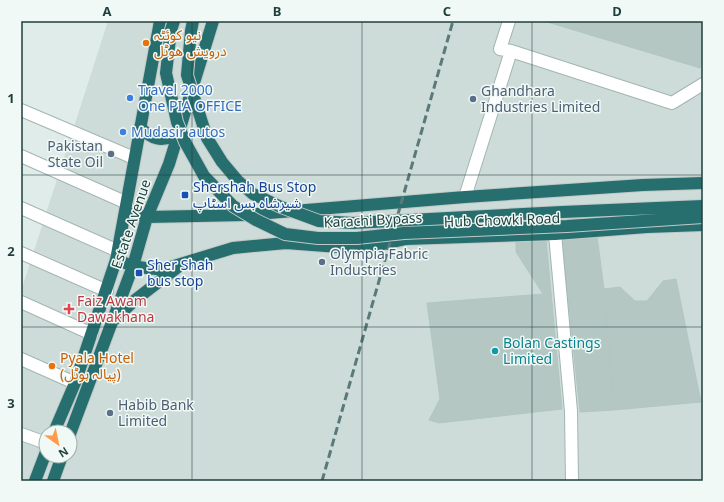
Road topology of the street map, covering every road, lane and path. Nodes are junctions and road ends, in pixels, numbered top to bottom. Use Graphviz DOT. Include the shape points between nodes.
graph roads {
  1 [pos="160,21"];
  2 [pos="174,21"];
  3 [pos="194,21"];
  4 [pos="213,21"];
  5 [pos="509,21"];
  6 [pos="511,51"];
  7 [pos="703,84"];
  8 [pos="21,110"];
  9 [pos="140,127"];
  10 [pos="178,135"];
  11 [pos="21,156"];
  12 [pos="134,158"];
  13 [pos="703,184"];
  14 [pos="465,197"];
  15 [pos="703,206"];
  16 [pos="21,208"];
  17 [pos="126,208"];
  18 [pos="703,217"];
  19 [pos="147,218"];
  20 [pos="703,225"];
  21 [pos="556,234"];
  22 [pos="21,254"];
  23 [pos="117,256"];
  24 [pos="184,263"];
  25 [pos="133,266"];
  26 [pos="107,291"];
  27 [pos="21,302"];
  28 [pos="111,323"];
  29 [pos="92,334"];
  30 [pos="21,359"];
  31 [pos="75,383"];
  32 [pos="57,424"];
  33 [pos="74,424"];
  34 [pos="21,434"];
  35 [pos="38,440"];
  36 [pos="41,464"];
  37 [pos="59,464"];
  38 [pos="35,481"];
  39 [pos="53,481"];
  40 [pos="572,481"];
  1 -- 9 [label="highway, Estate Avenue"];
  2 -- 18 [label="highway, Karachi Bypass, bridge" via="166,73 177,122 185,142 204,176 233,206 286,234 318,238 357,238 404,233"];
  3 -- 15 [label="highway, Karachi Bypass, bridge" via="187,75 207,138 222,162 253,194 319,221 353,223"];
  4 -- 10 [label="highway, Estate Avenue"];
  5 -- 6 [label="street" via="500,49"];
  6 -- 7 [label="street" via="672,102"];
  6 -- 14 [label="street"];
  8 -- 12 [label="street"];
  9 -- 10 [label="highway" via="147,135 157,139 168,139"];
  9 -- 12 [label="highway, Estate Avenue"];
  10 -- 19 [label="highway, Estate Avenue"];
  11 -- 17 [label="street"];
  12 -- 17 [label="highway, Estate Avenue"];
  13 -- 14 [label="highway, Hub Chowki Road" via="643,185"];
  14 -- 19 [label="highway, Hub Chowki Road" via="246,215"];
  16 -- 23 [label="street"];
  17 -- 19 [label="highway, Hub Chowki Road"];
  17 -- 23 [label="highway, Estate Avenue"];
  19 -- 25 [label="highway, Estate Avenue"];
  20 -- 21 [label="highway, Hub Chowki Road"];
  21 -- 24 [label="highway, Hub Chowki Road" via="406,239 352,248 286,243 233,248"];
  21 -- 40 [label="street" via="571,411"];
  22 -- 26 [label="street"];
  23 -- 25 [label="highway, Hub Chowki Road"];
  23 -- 26 [label="highway, Estate Avenue"];
  24 -- 25 [label="highway, Hub Chowki Road" via="155,269"];
  24 -- 28 [label="highway" via="135,300"];
  25 -- 28 [label="highway, Estate Avenue"];
  26 -- 29 [label="highway, Estate Avenue"];
  27 -- 29 [label="street"];
  28 -- 33 [label="highway, Estate Avenue"];
  29 -- 31 [label="highway, Estate Avenue"];
  30 -- 31 [label="street"];
  31 -- 32 [label="highway, Estate Avenue"];
  34 -- 35 [label="street"];
  36 -- 38 [label="highway"];
  37 -- 39 [label="highway"];
}
